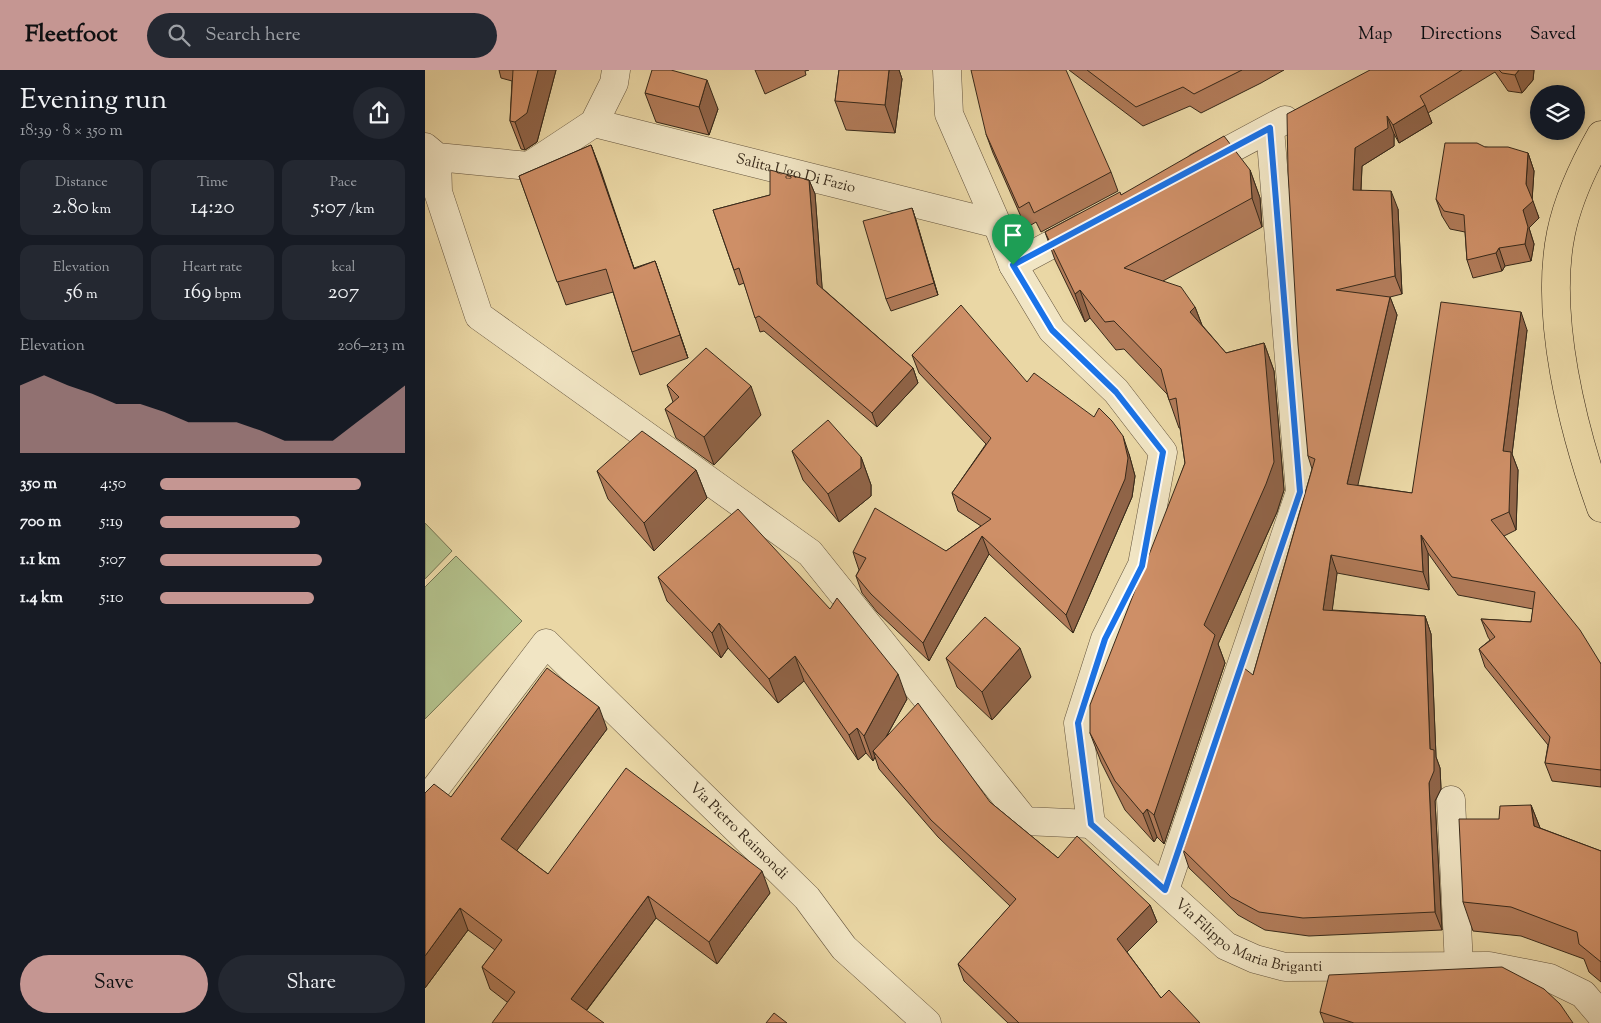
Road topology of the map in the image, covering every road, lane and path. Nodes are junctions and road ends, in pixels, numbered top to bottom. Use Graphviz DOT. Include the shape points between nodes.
graph roads {
  1 [pos="616,70"];
  2 [pos="947,70"];
  3 [pos="1311,106"];
  4 [pos="594,123"];
  5 [pos="1270,128"];
  6 [pos="1601,135"];
  7 [pos="431,152"];
  8 [pos="1175,179"];
  9 [pos="1107,215"];
  10 [pos="997,224"];
  11 [pos="1013,265"];
  12 [pos="1601,508"];
  13 [pos="1451,800"];
  14 [pos="425,802"];
  15 [pos="1091,824"];
  16 [pos="1165,890"];
  17 [pos="1459,966"];
  18 [pos="1601,1015"];
  19 [pos="927,1023"];
  1 -- 4 [label="street"];
  2 -- 10 [label="street" via="949,114"];
  3 -- 5 [label="street"];
  4 -- 7 [label="street" via="529,166"];
  4 -- 10 [label="street, Salita Ugo Di Fazio"];
  5 -- 8 [label="street"];
  5 -- 16 [label="street" via="1300,492"];
  6 -- 12 [label="highway" via="1574,190 1563,225 1556,286 1561,351 1572,411"];
  7 -- 15 [label="street" via="438,192 479,316 810,553 1025,821"];
  9 -- 11 [label="street"];
  10 -- 11 [label="street"];
  11 -- 15 [label="street" via="1052,330 1116,392 1163,452 1142,566 1105,639 1078,723"];
  13 -- 17 [label="street"];
  14 -- 19 [label="street, Via Pietro Raimondi" via="546,643 807,898 845,948"];
  15 -- 16 [label="street, Via Filippo Maria Briganti"];
  16 -- 17 [label="street, Via Filippo Maria Briganti" via="1226,946 1255,959 1285,967"];
  17 -- 18 [label="street, Via Filippo Maria Briganti" via="1489,966 1550,978 1583,994"];
}
